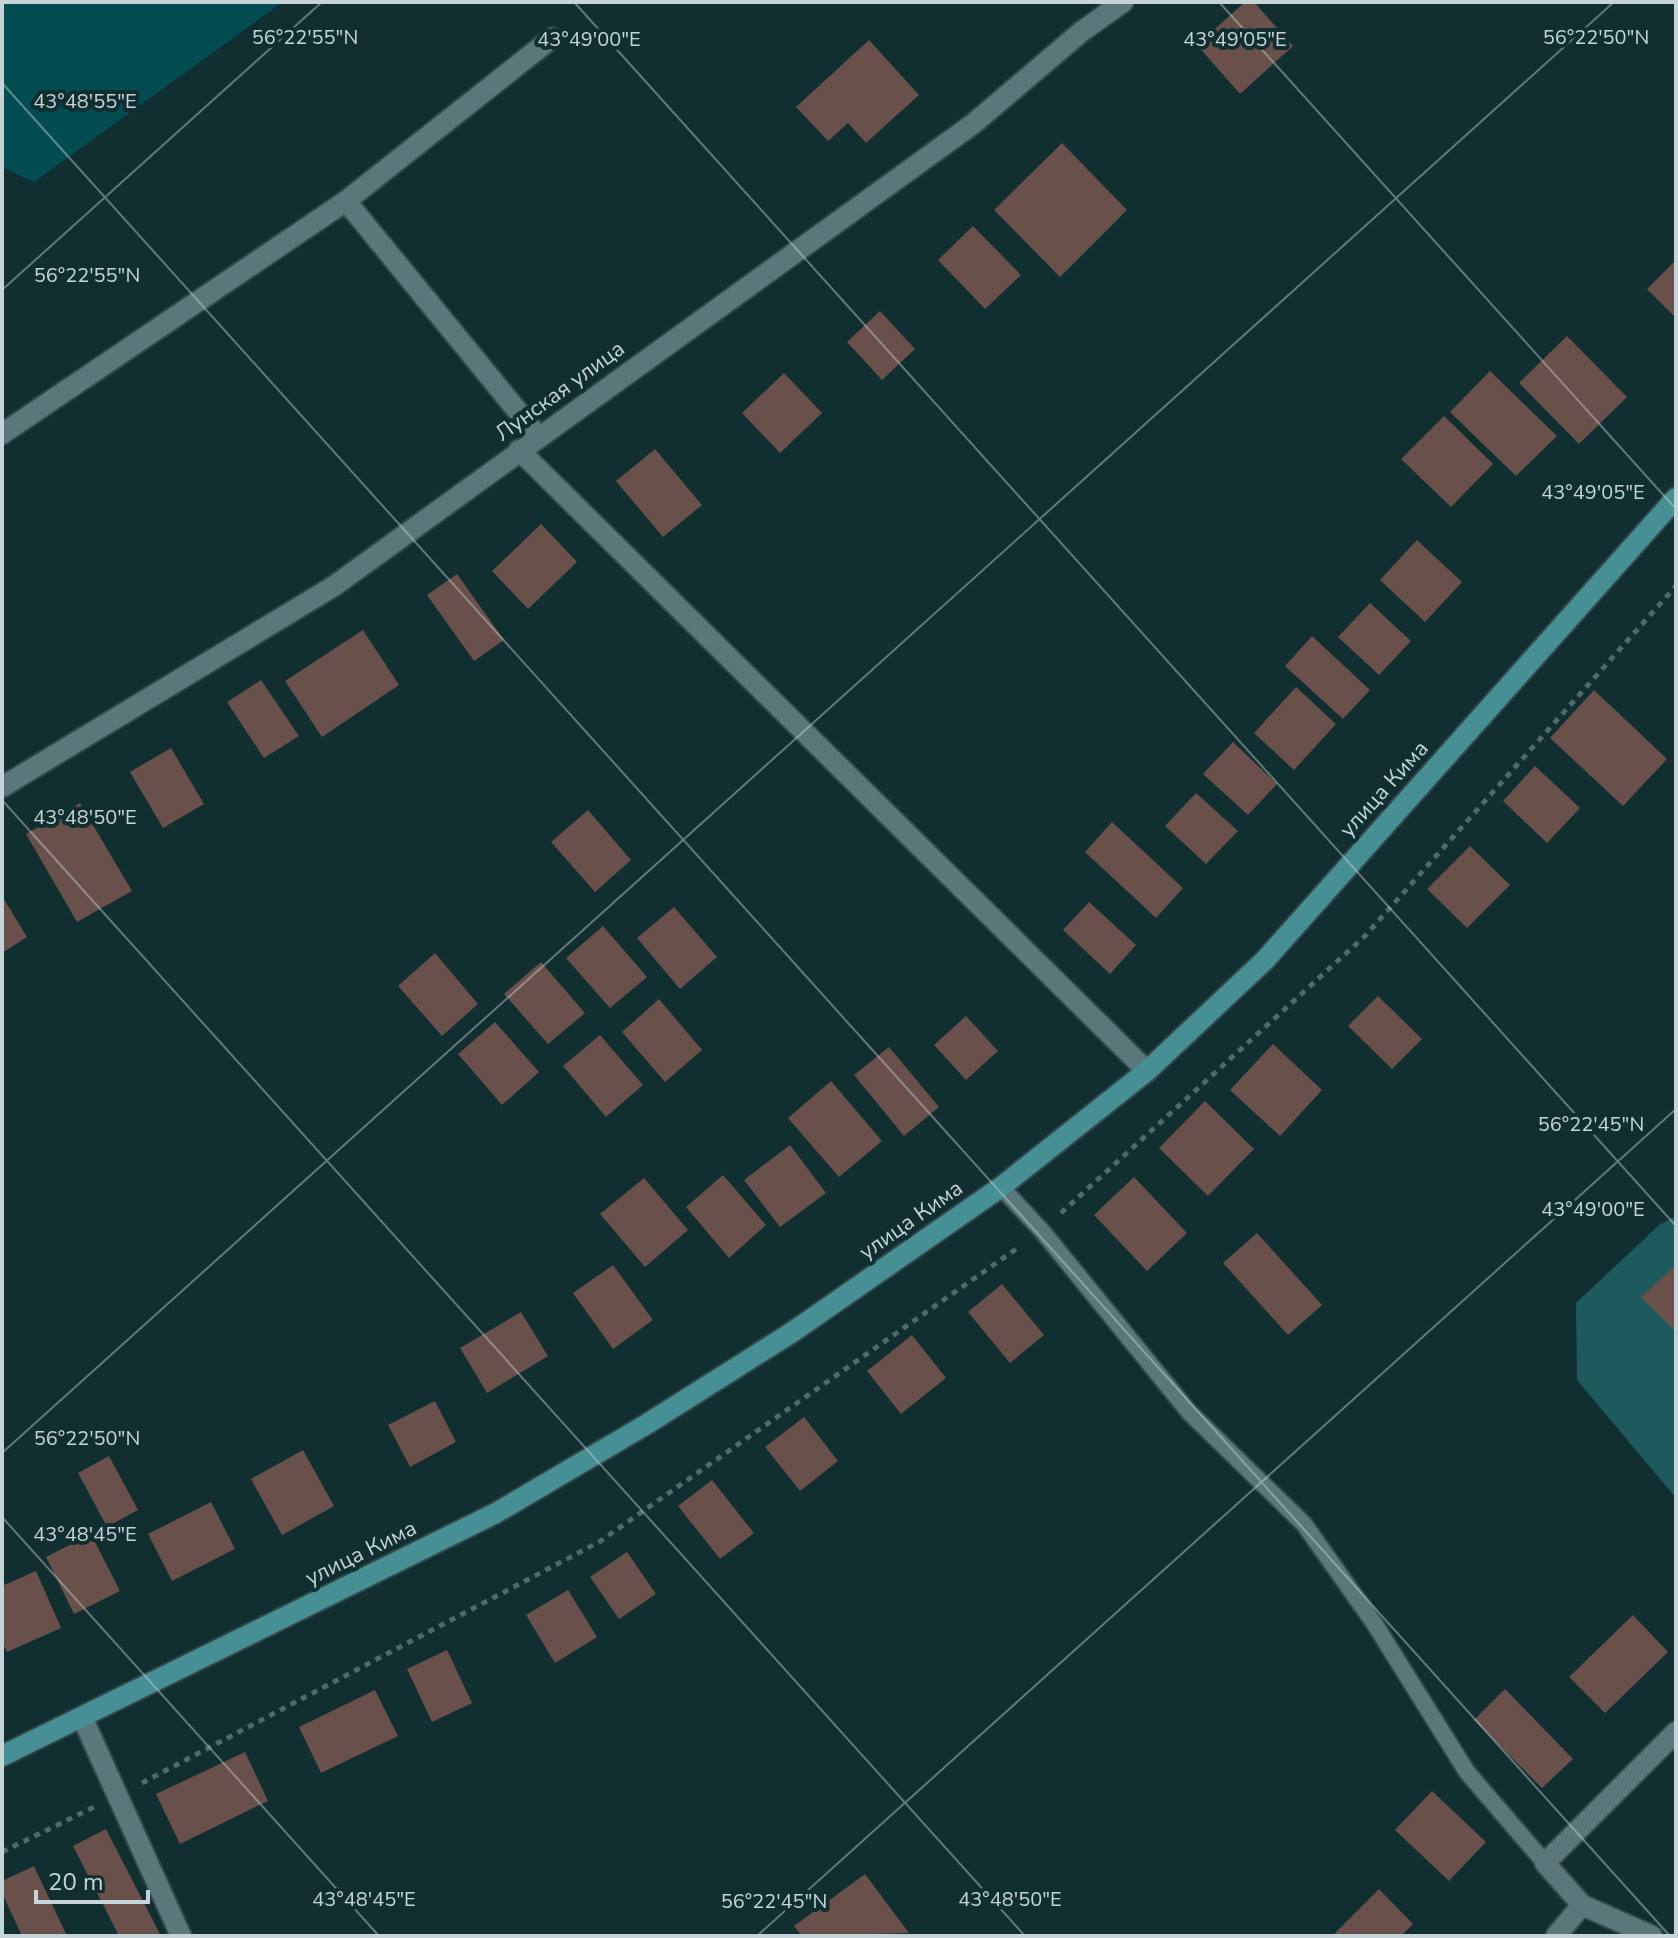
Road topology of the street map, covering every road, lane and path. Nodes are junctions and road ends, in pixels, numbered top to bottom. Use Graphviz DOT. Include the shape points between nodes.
graph roads {
  1 [pos="1123,2"];
  2 [pos="552,38"];
  3 [pos="346,201"];
  4 [pos="2,434"];
  5 [pos="538,436"];
  6 [pos="519,450"];
  7 [pos="1676,498"];
  8 [pos="2,787"];
  9 [pos="1147,1071"];
  10 [pos="1001,1187"];
  11 [pos="82,1717"];
  12 [pos="1676,1732"];
  13 [pos="2,1756"];
  14 [pos="1545,1863"];
  15 [pos="1582,1905"];
  16 [pos="181,1936"];
  17 [pos="1556,1936"];
  18 [pos="1652,1936"];
  1 -- 5 [label="street, Лунская улица" via="973,124"];
  2 -- 3 [label="street"];
  3 -- 4 [label="street"];
  3 -- 5 [label="street"];
  5 -- 6 [label="street, Лунская улица"];
  6 -- 8 [label="street, Лунская улица" via="334,586"];
  6 -- 9 [label="street"];
  7 -- 9 [label="main road, улица Кима" via="1265,960"];
  9 -- 10 [label="main road, улица Кима"];
  10 -- 11 [label="main road, улица Кима" via="794,1331 496,1513"];
  10 -- 14 [label="lane" via="1189,1412 1304,1524 1374,1623 1467,1772"];
  11 -- 13 [label="main road, улица Кима"];
  11 -- 16 [label="street"];
  12 -- 14 [label="street"];
  14 -- 15 [label="street"];
  15 -- 17 [label="street"];
  15 -- 18 [label="street"];
}
